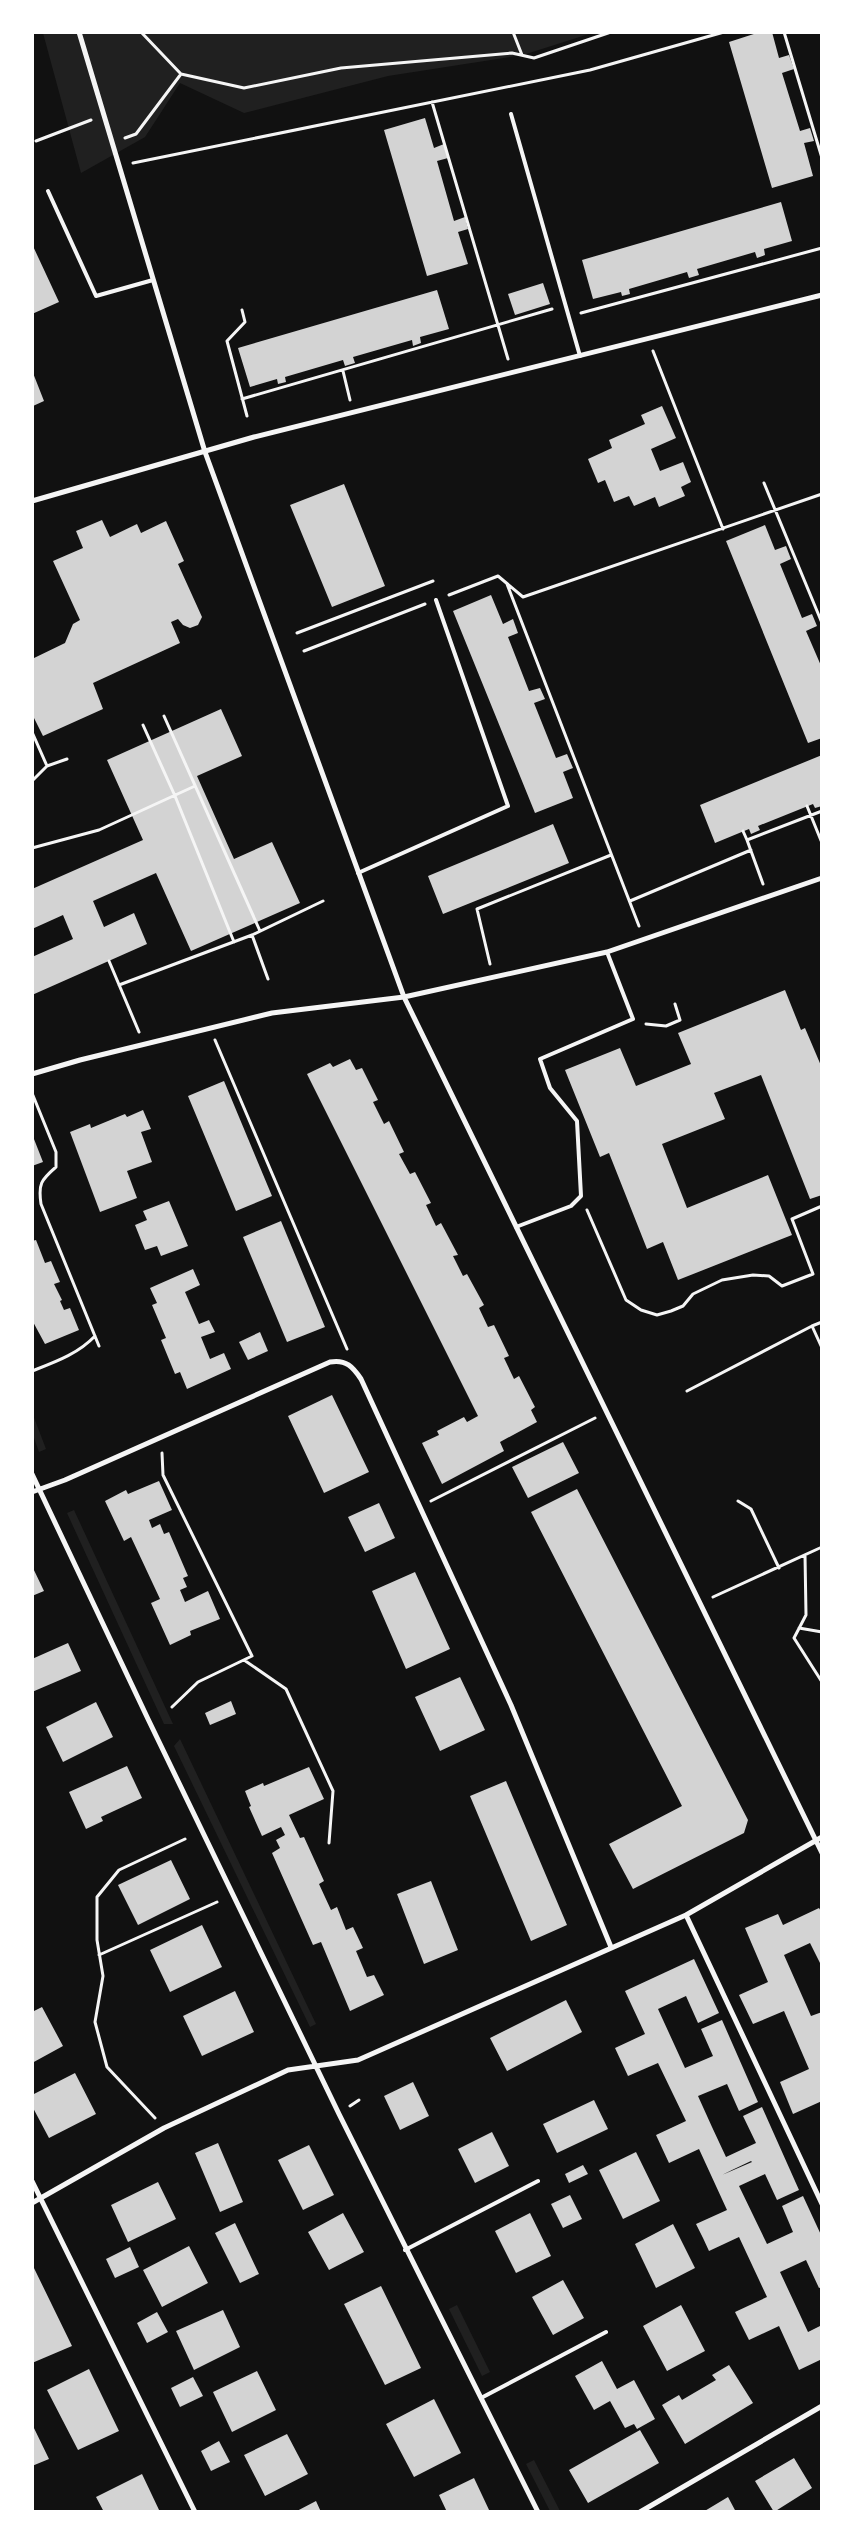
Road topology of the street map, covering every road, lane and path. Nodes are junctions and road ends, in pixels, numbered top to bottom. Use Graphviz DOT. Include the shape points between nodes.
graph roads {
  1 [pos="80,32"];
  2 [pos="140,32"];
  3 [pos="512,32"];
  4 [pos="612,32"];
  5 [pos="724,32"];
  6 [pos="784,32"];
  7 [pos="523,55"];
  8 [pos="181,74"];
  9 [pos="432,102"];
  10 [pos="510,114"];
  11 [pos="103,115"];
  12 [pos="36,141"];
  13 [pos="111,143"];
  14 [pos="822,158"];
  15 [pos="118,166"];
  16 [pos="48,191"];
  17 [pos="822,248"];
  18 [pos="152,280"];
  19 [pos="822,295"];
  20 [pos="566,305"];
  21 [pos="242,310"];
  22 [pos="498,323"];
  23 [pos="648,339"];
  24 [pos="580,356"];
  25 [pos="343,371"];
  26 [pos="512,374"];
  27 [pos="242,399"];
  28 [pos="353,414"];
  29 [pos="247,416"];
  30 [pos="205,452"];
  31 [pos="764,484"];
  32 [pos="822,494"];
  33 [pos="32,501"];
  34 [pos="776,510"];
  35 [pos="723,528"];
  36 [pos="433,581"];
  37 [pos="507,583"];
  38 [pos="436,600"];
  39 [pos="822,623"];
  40 [pos="297,633"];
  41 [pos="304,651"];
  42 [pos="164,716"];
  43 [pos="143,726"];
  44 [pos="32,732"];
  45 [pos="68,759"];
  46 [pos="47,766"];
  47 [pos="32,781"];
  48 [pos="195,786"];
  49 [pos="175,796"];
  50 [pos="807,806"];
  51 [pos="822,811"];
  52 [pos="810,815"];
  53 [pos="743,831"];
  54 [pos="747,840"];
  55 [pos="822,843"];
  56 [pos="32,848"];
  57 [pos="751,850"];
  58 [pos="611,855"];
  59 [pos="358,873"];
  60 [pos="822,878"];
  61 [pos="768,897"];
  62 [pos="323,901"];
  63 [pos="630,901"];
  64 [pos="260,931"];
  65 [pos="252,935"];
  66 [pos="644,940"];
  67 [pos="234,942"];
  68 [pos="607,952"];
  69 [pos="109,961"];
  70 [pos="494,977"];
  71 [pos="268,979"];
  72 [pos="119,985"];
  73 [pos="404,997"];
  74 [pos="675,1004"];
  75 [pos="629,1022"];
  76 [pos="210,1028"];
  77 [pos="144,1044"];
  78 [pos="32,1074"];
  79 [pos="32,1093"];
  80 [pos="581,1196"];
  81 [pos="822,1206"];
  82 [pos="516,1227"];
  83 [pos="822,1322"];
  84 [pos="812,1326"];
  85 [pos="95,1336"];
  86 [pos="99,1346"];
  87 [pos="822,1348"];
  88 [pos="347,1363"];
  89 [pos="32,1371"];
  90 [pos="687,1391"];
  91 [pos="606,1413"];
  92 [pos="157,1438"];
  93 [pos="32,1474"];
  94 [pos="35,1491"];
  95 [pos="738,1501"];
  96 [pos="419,1506"];
  97 [pos="822,1547"];
  98 [pos="805,1554"];
  99 [pos="779,1568"];
  100 [pos="699,1603"];
  101 [pos="799,1628"];
  102 [pos="822,1632"];
  103 [pos="244,1660"];
  104 [pos="822,1682"];
  105 [pos="172,1707"];
  106 [pos="822,1837"];
  107 [pos="185,1839"];
  108 [pos="816,1840"];
  109 [pos="329,1842"];
  110 [pos="822,1853"];
  111 [pos="216,1902"];
  112 [pos="686,1915"];
  113 [pos="611,1947"];
  114 [pos="99,1955"];
  115 [pos="316,2066"];
  116 [pos="359,2100"];
  117 [pos="350,2107"];
  118 [pos="164,2128"];
  119 [pos="538,2181"];
  120 [pos="32,2182"];
  121 [pos="41,2198"];
  122 [pos="32,2203"];
  123 [pos="822,2204"];
  124 [pos="405,2250"];
  125 [pos="606,2332"];
  126 [pos="481,2398"];
  127 [pos="822,2406"];
  128 [pos="195,2512"];
  129 [pos="538,2512"];
  130 [pos="640,2512"];
  1 -- 11 [label="street"];
  2 -- 8 [label="path"];
  3 -- 7 [label="path"];
  4 -- 7 [label="path" via="534,58"];
  5 -- 9 [label="path" via="590,70"];
  6 -- 14 [label="path"];
  7 -- 8 [label="path" via="512,53 341,68 244,88"];
  8 -- 13 [label="path" via="136,134"];
  9 -- 15 [label="path"];
  9 -- 22 [label="path"];
  10 -- 20 [label="lane"];
  11 -- 12 [label="path"];
  11 -- 13 [label="street"];
  13 -- 15 [label="street"];
  15 -- 18 [label="street"];
  16 -- 18 [label="lane" via="96,296"];
  17 -- 20 [label="path" via="579,313"];
  18 -- 30 [label="street"];
  19 -- 23 [label="street"];
  20 -- 22 [label="path"];
  20 -- 24 [label="lane"];
  21 -- 27 [label="path" via="245,322 227,341"];
  22 -- 25 [label="path"];
  22 -- 26 [label="path"];
  23 -- 24 [label="street"];
  23 -- 35 [label="path"];
  24 -- 26 [label="street"];
  25 -- 27 [label="path"];
  25 -- 28 [label="path"];
  26 -- 28 [label="street"];
  27 -- 29 [label="path"];
  28 -- 30 [label="street"];
  30 -- 33 [label="street"];
  30 -- 59 [label="street"];
  31 -- 34 [label="path"];
  32 -- 34 [label="path"];
  34 -- 35 [label="path"];
  34 -- 39 [label="path"];
  35 -- 37 [label="path" via="523,597"];
  36 -- 40 [label="path"];
  37 -- 38 [label="path" via="498,576"];
  37 -- 58 [label="path"];
  38 -- 41 [label="path"];
  38 -- 59 [label="lane" via="508,806"];
  42 -- 48 [label="path"];
  43 -- 49 [label="path"];
  44 -- 46 [label="path"];
  45 -- 46 [label="path"];
  46 -- 47 [label="path"];
  48 -- 49 [label="path"];
  48 -- 64 [label="path"];
  49 -- 56 [label="path" via="99,830"];
  49 -- 67 [label="path"];
  50 -- 52 [label="path"];
  51 -- 52 [label="path"];
  52 -- 54 [label="path"];
  52 -- 55 [label="path"];
  53 -- 54 [label="path"];
  54 -- 57 [label="path"];
  57 -- 61 [label="path"];
  57 -- 63 [label="path"];
  58 -- 63 [label="path"];
  58 -- 70 [label="path" via="477,909"];
  59 -- 73 [label="street"];
  60 -- 61 [label="street"];
  61 -- 66 [label="street"];
  62 -- 64 [label="path"];
  63 -- 66 [label="path"];
  64 -- 65 [label="path"];
  65 -- 67 [label="path"];
  65 -- 71 [label="path"];
  66 -- 68 [label="street"];
  67 -- 72 [label="path"];
  68 -- 70 [label="street"];
  68 -- 75 [label="lane" via="632,1015"];
  69 -- 72 [label="path"];
  70 -- 73 [label="street"];
  72 -- 77 [label="path"];
  73 -- 76 [label="street" via="272,1013"];
  73 -- 82 [label="street"];
  74 -- 75 [label="path" via="680,1020 666,1026"];
  75 -- 80 [label="lane" via="557,1050 540,1060 550,1088 577,1121"];
  76 -- 77 [label="street"];
  76 -- 88 [label="path" via="345,1342"];
  77 -- 78 [label="street"];
  79 -- 85 [label="path" via="56,1152 56,1167 39,1188 41,1204"];
  80 -- 81 [label="path" via="626,1300 657,1315 682,1306 693,1294 722,1280 770,1276 782,1286 812,1274 792,1219"];
  80 -- 82 [label="lane" via="571,1206"];
  82 -- 91 [label="street"];
  83 -- 84 [label="path"];
  84 -- 87 [label="path"];
  84 -- 90 [label="path"];
  85 -- 86 [label="path"];
  85 -- 89 [label="path" via="70,1355"];
  88 -- 92 [label="street" via="339,1360 330,1362"];
  88 -- 96 [label="street" via="360,1380"];
  91 -- 96 [label="path"];
  91 -- 100 [label="street"];
  92 -- 94 [label="street"];
  92 -- 103 [label="path" via="162,1448 163,1475 252,1656"];
  93 -- 94 [label="street"];
  94 -- 115 [label="street"];
  95 -- 99 [label="path" via="751,1509"];
  96 -- 113 [label="street" via="511,1705"];
  97 -- 98 [label="path"];
  98 -- 99 [label="path"];
  98 -- 101 [label="path" via="806,1616"];
  99 -- 100 [label="path"];
  100 -- 108 [label="street"];
  101 -- 102 [label="path"];
  101 -- 104 [label="path" via="794,1638"];
  103 -- 105 [label="path" via="198,1682"];
  103 -- 109 [label="path" via="286,1689 294,1706 333,1791"];
  106 -- 108 [label="street"];
  107 -- 114 [label="path" via="119,1870 97,1897"];
  108 -- 110 [label="street"];
  108 -- 112 [label="street"];
  111 -- 114 [label="path"];
  112 -- 113 [label="street"];
  112 -- 123 [label="street"];
  113 -- 115 [label="street" via="358,2060"];
  114 -- 118 [label="path" via="103,1976 95,2022 107,2067"];
  115 -- 118 [label="street" via="288,2070"];
  115 -- 124 [label="street"];
  116 -- 117 [label="path"];
  118 -- 121 [label="street"];
  119 -- 124 [label="lane"];
  120 -- 121 [label="street"];
  121 -- 122 [label="street"];
  121 -- 128 [label="street"];
  124 -- 126 [label="street"];
  125 -- 126 [label="lane"];
  126 -- 129 [label="street"];
  127 -- 130 [label="street"];
}
